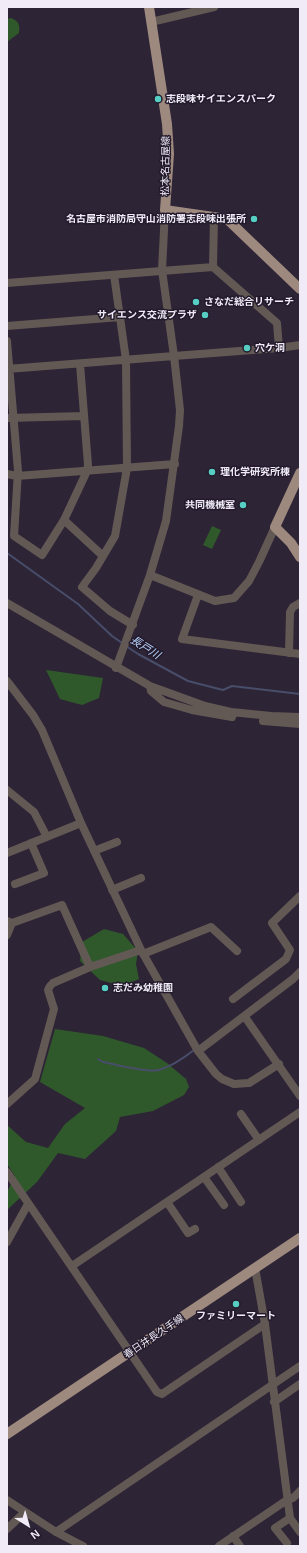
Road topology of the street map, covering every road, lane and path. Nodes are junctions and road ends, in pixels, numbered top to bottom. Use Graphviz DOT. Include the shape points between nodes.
graph roads {
  1 [pos="149,7"];
  2 [pos="214,7"];
  3 [pos="151,22"];
  4 [pos="165,210"];
  5 [pos="214,217"];
  6 [pos="213,267"];
  7 [pos="162,270"];
  8 [pos="114,275"];
  9 [pos="7,283"];
  10 [pos="300,289"];
  11 [pos="120,317"];
  12 [pos="7,326"];
  13 [pos="7,341"];
  14 [pos="300,345"];
  15 [pos="279,348"];
  16 [pos="174,356"];
  17 [pos="126,360"];
  18 [pos="80,364"];
  19 [pos="8,369"];
  20 [pos="84,416"];
  21 [pos="10,418"];
  22 [pos="175,464"];
  23 [pos="127,468"];
  24 [pos="87,471"];
  25 [pos="300,473"];
  26 [pos="7,474"];
  27 [pos="17,476"];
  28 [pos="64,520"];
  29 [pos="275,528"];
  30 [pos="103,556"];
  31 [pos="300,558"];
  32 [pos="150,576"];
  33 [pos="198,595"];
  34 [pos="7,603"];
  35 [pos="300,603"];
  36 [pos="133,625"];
  37 [pos="289,654"];
  38 [pos="300,654"];
  39 [pos="116,668"];
  40 [pos="7,681"];
  41 [pos="150,686"];
  42 [pos="300,717"];
  43 [pos="300,724"];
  44 [pos="7,790"];
  45 [pos="81,823"];
  46 [pos="47,837"];
  47 [pos="117,842"];
  48 [pos="31,843"];
  49 [pos="94,851"];
  50 [pos="7,853"];
  51 [pos="141,878"];
  52 [pos="15,884"];
  53 [pos="112,890"];
  54 [pos="300,896"];
  55 [pos="9,922"];
  56 [pos="7,935"];
  57 [pos="142,952"];
  58 [pos="237,952"];
  59 [pos="90,967"];
  60 [pos="300,972"];
  61 [pos="297,980"];
  62 [pos="233,999"];
  63 [pos="245,1017"];
  64 [pos="197,1048"];
  65 [pos="279,1064"];
  66 [pos="300,1096"];
  67 [pos="7,1104"];
  68 [pos="300,1112"];
  69 [pos="241,1114"];
  70 [pos="259,1140"];
  71 [pos="218,1168"];
  72 [pos="7,1172"];
  73 [pos="204,1177"];
  74 [pos="167,1202"];
  75 [pos="241,1202"];
  76 [pos="28,1204"];
  77 [pos="224,1205"];
  78 [pos="195,1229"];
  79 [pos="300,1238"];
  80 [pos="7,1242"];
  81 [pos="72,1266"];
  82 [pos="255,1268"];
  83 [pos="265,1324"];
  84 [pos="130,1353"];
  85 [pos="300,1366"];
  86 [pos="300,1384"];
  87 [pos="272,1385"];
  88 [pos="274,1402"];
  89 [pos="7,1434"];
  90 [pos="300,1491"];
  91 [pos="7,1500"];
  92 [pos="287,1500"];
  93 [pos="25,1512"];
  94 [pos="290,1518"];
  95 [pos="7,1529"];
  96 [pos="56,1532"];
  97 [pos="300,1532"];
  98 [pos="233,1536"];
  99 [pos="287,1543"];
  100 [pos="83,1546"];
  101 [pos="219,1546"];
  102 [pos="240,1546"];
  1 -- 3 [label="main road, 松本名古屋線"];
  2 -- 3 [label="street"];
  3 -- 4 [label="main road, 松本名古屋線" via="169,154"];
  4 -- 5 [label="main road, 松本名古屋線"];
  4 -- 7 [label="street"];
  5 -- 6 [label="street"];
  5 -- 10 [label="main road, 松本名古屋線" via="226,219"];
  6 -- 7 [label="street"];
  6 -- 15 [label="street" via="277,323"];
  7 -- 8 [label="street"];
  7 -- 16 [label="street"];
  8 -- 9 [label="street"];
  8 -- 11 [label="street"];
  11 -- 12 [label="street"];
  11 -- 17 [label="street"];
  13 -- 19 [label="street"];
  14 -- 15 [label="street"];
  15 -- 16 [label="street"];
  16 -- 17 [label="street"];
  16 -- 22 [label="street" via="180,410"];
  17 -- 18 [label="street"];
  17 -- 23 [label="street"];
  18 -- 19 [label="street"];
  18 -- 20 [label="street"];
  19 -- 21 [label="street"];
  20 -- 21 [label="street"];
  20 -- 24 [label="street"];
  21 -- 27 [label="street"];
  22 -- 23 [label="street"];
  22 -- 32 [label="street" via="166,521"];
  23 -- 24 [label="street"];
  23 -- 30 [label="street" via="115,536"];
  24 -- 27 [label="street"];
  24 -- 28 [label="street"];
  25 -- 29 [label="main road"];
  26 -- 27 [label="street"];
  27 -- 28 [label="street" via="15,538 42,555"];
  28 -- 30 [label="street"];
  29 -- 31 [label="main road" via="291,543"];
  29 -- 33 [label="street" via="249,581 234,598 215,601"];
  30 -- 36 [label="street" via="82,587 110,611"];
  32 -- 33 [label="street"];
  32 -- 36 [label="street"];
  33 -- 37 [label="street" via="182,639"];
  34 -- 39 [label="street"];
  35 -- 37 [label="street" via="290,612"];
  36 -- 39 [label="street"];
  37 -- 38 [label="street"];
  39 -- 41 [label="street"];
  40 -- 45 [label="street" via="42,730"];
  41 -- 42 [label="street" via="205,706 231,712"];
  41 -- 43 [label="street" via="151,691 164,702 192,710"];
  44 -- 46 [label="street" via="34,812"];
  45 -- 46 [label="street"];
  45 -- 49 [label="street"];
  46 -- 48 [label="street"];
  47 -- 49 [label="street"];
  48 -- 50 [label="street"];
  48 -- 52 [label="street" via="44,873"];
  49 -- 53 [label="street"];
  51 -- 53 [label="street"];
  53 -- 57 [label="street"];
  54 -- 62 [label="street" via="272,923 290,950 286,959"];
  55 -- 56 [label="street"];
  55 -- 59 [label="street" via="62,905"];
  57 -- 58 [label="street" via="211,927"];
  57 -- 59 [label="street"];
  57 -- 64 [label="street"];
  59 -- 67 [label="street" via="50,986 48,990 54,1009 35,1079"];
  60 -- 61 [label="street"];
  61 -- 63 [label="street"];
  63 -- 64 [label="street"];
  63 -- 65 [label="street"];
  64 -- 65 [label="street" via="216,1074 234,1084 249,1083"];
  65 -- 66 [label="street"];
  68 -- 70 [label="street"];
  69 -- 70 [label="street"];
  70 -- 71 [label="street"];
  71 -- 73 [label="street"];
  71 -- 75 [label="street"];
  72 -- 76 [label="street"];
  73 -- 74 [label="street"];
  73 -- 77 [label="street"];
  74 -- 78 [label="street" via="188,1233"];
  74 -- 81 [label="street"];
  76 -- 80 [label="street"];
  76 -- 81 [label="street"];
  79 -- 82 [label="main road, 春日井長久手線"];
  81 -- 84 [label="street"];
  82 -- 83 [label="street"];
  82 -- 84 [label="main road, 春日井長久手線"];
  83 -- 84 [label="street" via="162,1394 157,1392"];
  83 -- 87 [label="street"];
  84 -- 89 [label="main road, 春日井長久手線"];
  85 -- 87 [label="street"];
  86 -- 88 [label="street"];
  87 -- 88 [label="street"];
  87 -- 96 [label="street"];
  88 -- 92 [label="street"];
  90 -- 92 [label="street"];
  91 -- 93 [label="street"];
  92 -- 94 [label="street"];
  92 -- 98 [label="street"];
  93 -- 95 [label="street"];
  93 -- 96 [label="street"];
  94 -- 97 [label="street"];
  94 -- 99 [label="street" via="275,1528"];
  96 -- 100 [label="street"];
  98 -- 101 [label="street"];
  98 -- 102 [label="street"];
}
